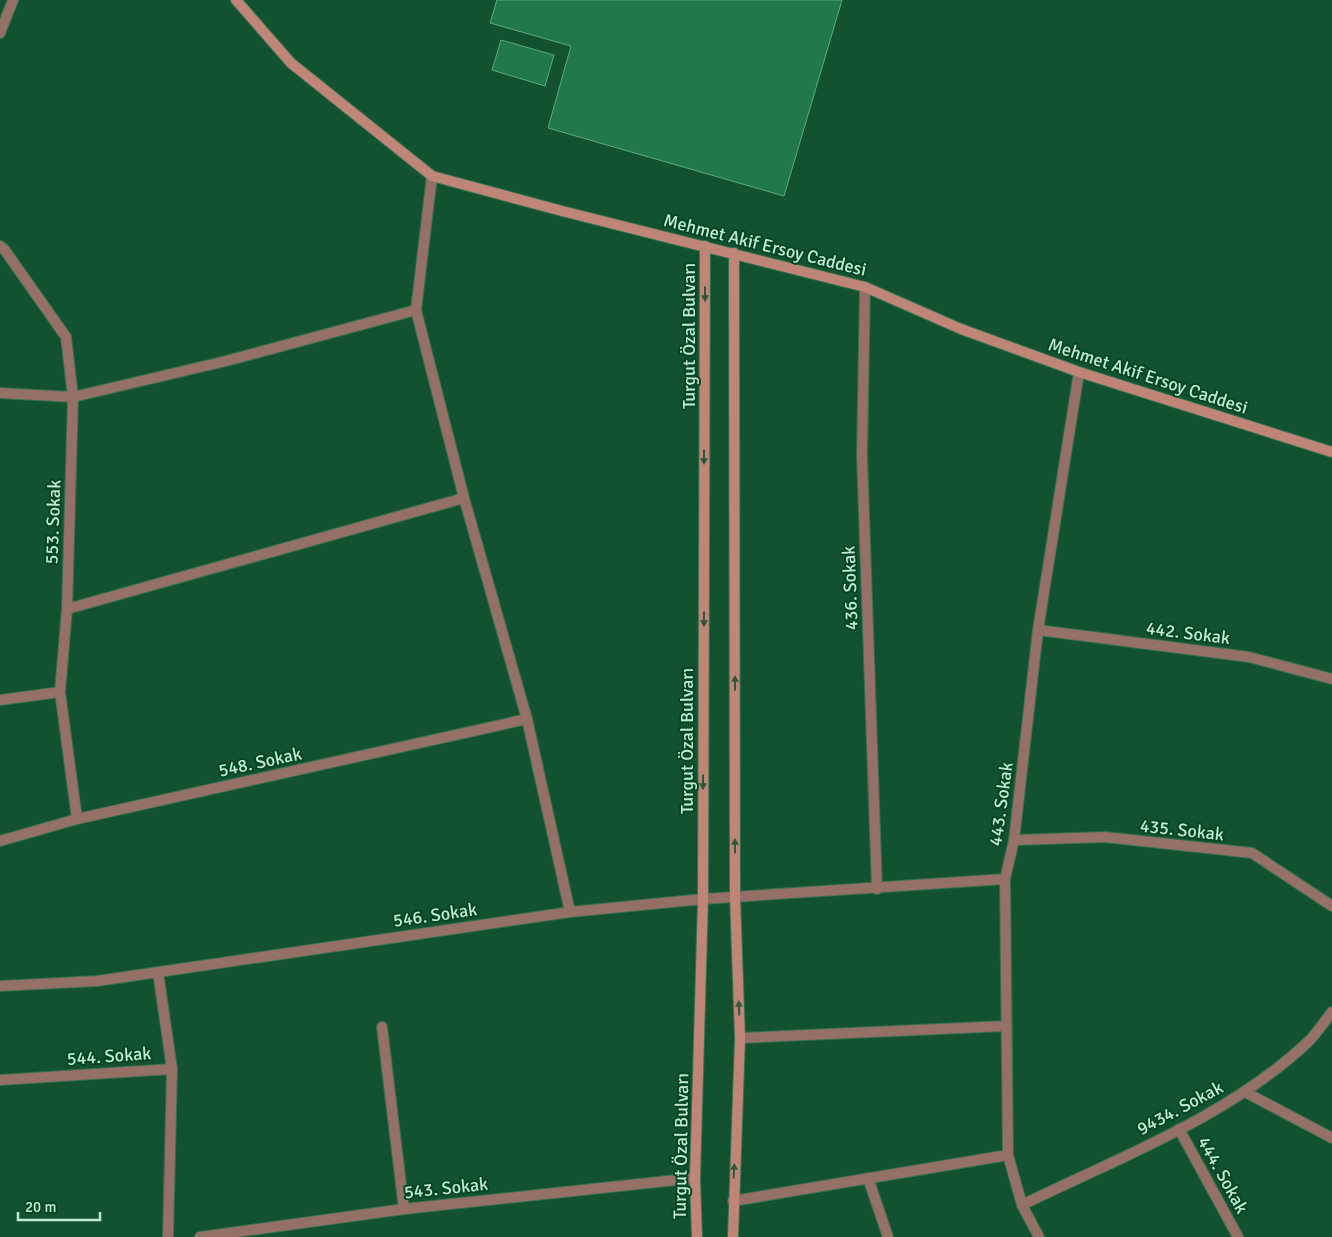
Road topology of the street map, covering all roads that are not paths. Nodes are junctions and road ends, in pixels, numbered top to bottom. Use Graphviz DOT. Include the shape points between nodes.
graph roads {
  1 [pos="13,0"];
  2 [pos="236,0"];
  3 [pos="0,33"];
  4 [pos="432,176"];
  5 [pos="0,246"];
  6 [pos="705,246"];
  7 [pos="734,253"];
  8 [pos="865,287"];
  9 [pos="416,310"];
  10 [pos="1079,372"];
  11 [pos="0,393"];
  12 [pos="73,396"];
  13 [pos="1332,452"];
  14 [pos="464,498"];
  15 [pos="67,609"];
  16 [pos="1038,630"];
  17 [pos="1332,679"];
  18 [pos="60,692"];
  19 [pos="0,700"];
  20 [pos="527,719"];
  21 [pos="77,819"];
  22 [pos="1014,840"];
  23 [pos="0,841"];
  24 [pos="1005,879"];
  25 [pos="877,889"];
  26 [pos="736,897"];
  27 [pos="703,899"];
  28 [pos="1332,906"];
  29 [pos="570,912"];
  30 [pos="158,972"];
  31 [pos="0,986"];
  32 [pos="1332,1012"];
  33 [pos="1006,1026"];
  34 [pos="382,1027"];
  35 [pos="740,1038"];
  36 [pos="172,1068"];
  37 [pos="0,1080"];
  38 [pos="1245,1092"];
  39 [pos="1179,1129"];
  40 [pos="1332,1138"];
  41 [pos="1008,1156"];
  42 [pos="695,1178"];
  43 [pos="868,1178"];
  44 [pos="733,1201"];
  45 [pos="1022,1205"];
  46 [pos="404,1209"];
  47 [pos="168,1237"];
  48 [pos="200,1237"];
  49 [pos="697,1237"];
  50 [pos="733,1237"];
  51 [pos="888,1237"];
  52 [pos="1039,1237"];
  53 [pos="1238,1237"];
  1 -- 3 [label="street"];
  2 -- 4 [label="street, Mehmet Akif Ersoy Caddesi" via="290,63"];
  4 -- 6 [label="street, Mehmet Akif Ersoy Caddesi"];
  4 -- 9 [label="street"];
  5 -- 12 [label="street, 553. Sokak" via="66,337"];
  6 -- 7 [label="street, Mehmet Akif Ersoy Caddesi"];
  6 -- 27 [label="street, Turgut Özal Bulvarı, one-way"];
  7 -- 8 [label="street, Mehmet Akif Ersoy Caddesi"];
  26 -- 7 [label="street, one-way"];
  8 -- 10 [label="street, Mehmet Akif Ersoy Caddesi" via="962,329"];
  8 -- 25 [label="street, 436. Sokak" via="862,456"];
  9 -- 12 [label="street" via="226,361"];
  9 -- 14 [label="street"];
  10 -- 13 [label="street, Mehmet Akif Ersoy Caddesi"];
  10 -- 16 [label="street, 443. Sokak"];
  11 -- 12 [label="street"];
  12 -- 15 [label="street, 553. Sokak"];
  14 -- 15 [label="street"];
  14 -- 20 [label="street"];
  15 -- 18 [label="street, 553. Sokak"];
  16 -- 17 [label="street, 442. Sokak" via="1249,657"];
  16 -- 22 [label="street, 443. Sokak"];
  18 -- 19 [label="street"];
  18 -- 21 [label="street, 553. Sokak"];
  20 -- 21 [label="street, 548. Sokak"];
  20 -- 29 [label="street"];
  21 -- 23 [label="street, 548. Sokak"];
  22 -- 24 [label="street, 443. Sokak"];
  22 -- 28 [label="street, 435. Sokak" via="1105,838 1252,853"];
  24 -- 25 [label="street, 546. Sokak"];
  24 -- 33 [label="street, 443. Sokak"];
  25 -- 26 [label="street, 546. Sokak"];
  26 -- 27 [label="street, 546. Sokak"];
  35 -- 26 [label="street, one-way"];
  27 -- 29 [label="street, 546. Sokak"];
  27 -- 42 [label="street, Turgut Özal Bulvarı"];
  29 -- 30 [label="street, 546. Sokak"];
  30 -- 31 [label="street, 546. Sokak" via="97,981"];
  30 -- 36 [label="street"];
  32 -- 38 [label="street, 9434. Sokak" via="1309,1041"];
  33 -- 35 [label="street"];
  33 -- 41 [label="street, 443. Sokak"];
  34 -- 46 [label="street"];
  44 -- 35 [label="street, one-way"];
  36 -- 37 [label="street, 544. Sokak"];
  36 -- 47 [label="street, 544. Sokak"];
  38 -- 39 [label="street, 9434. Sokak"];
  38 -- 40 [label="street"];
  39 -- 45 [label="street, 9434. Sokak"];
  39 -- 53 [label="street, 444. Sokak"];
  41 -- 43 [label="street"];
  41 -- 45 [label="street, 443. Sokak"];
  42 -- 46 [label="street, 543. Sokak"];
  42 -- 49 [label="street, Turgut Özal Bulvarı"];
  43 -- 44 [label="street"];
  43 -- 51 [label="street"];
  44 -- 50 [label="street"];
  45 -- 52 [label="street, 443. Sokak"];
  46 -- 48 [label="street, 543. Sokak"];
}
